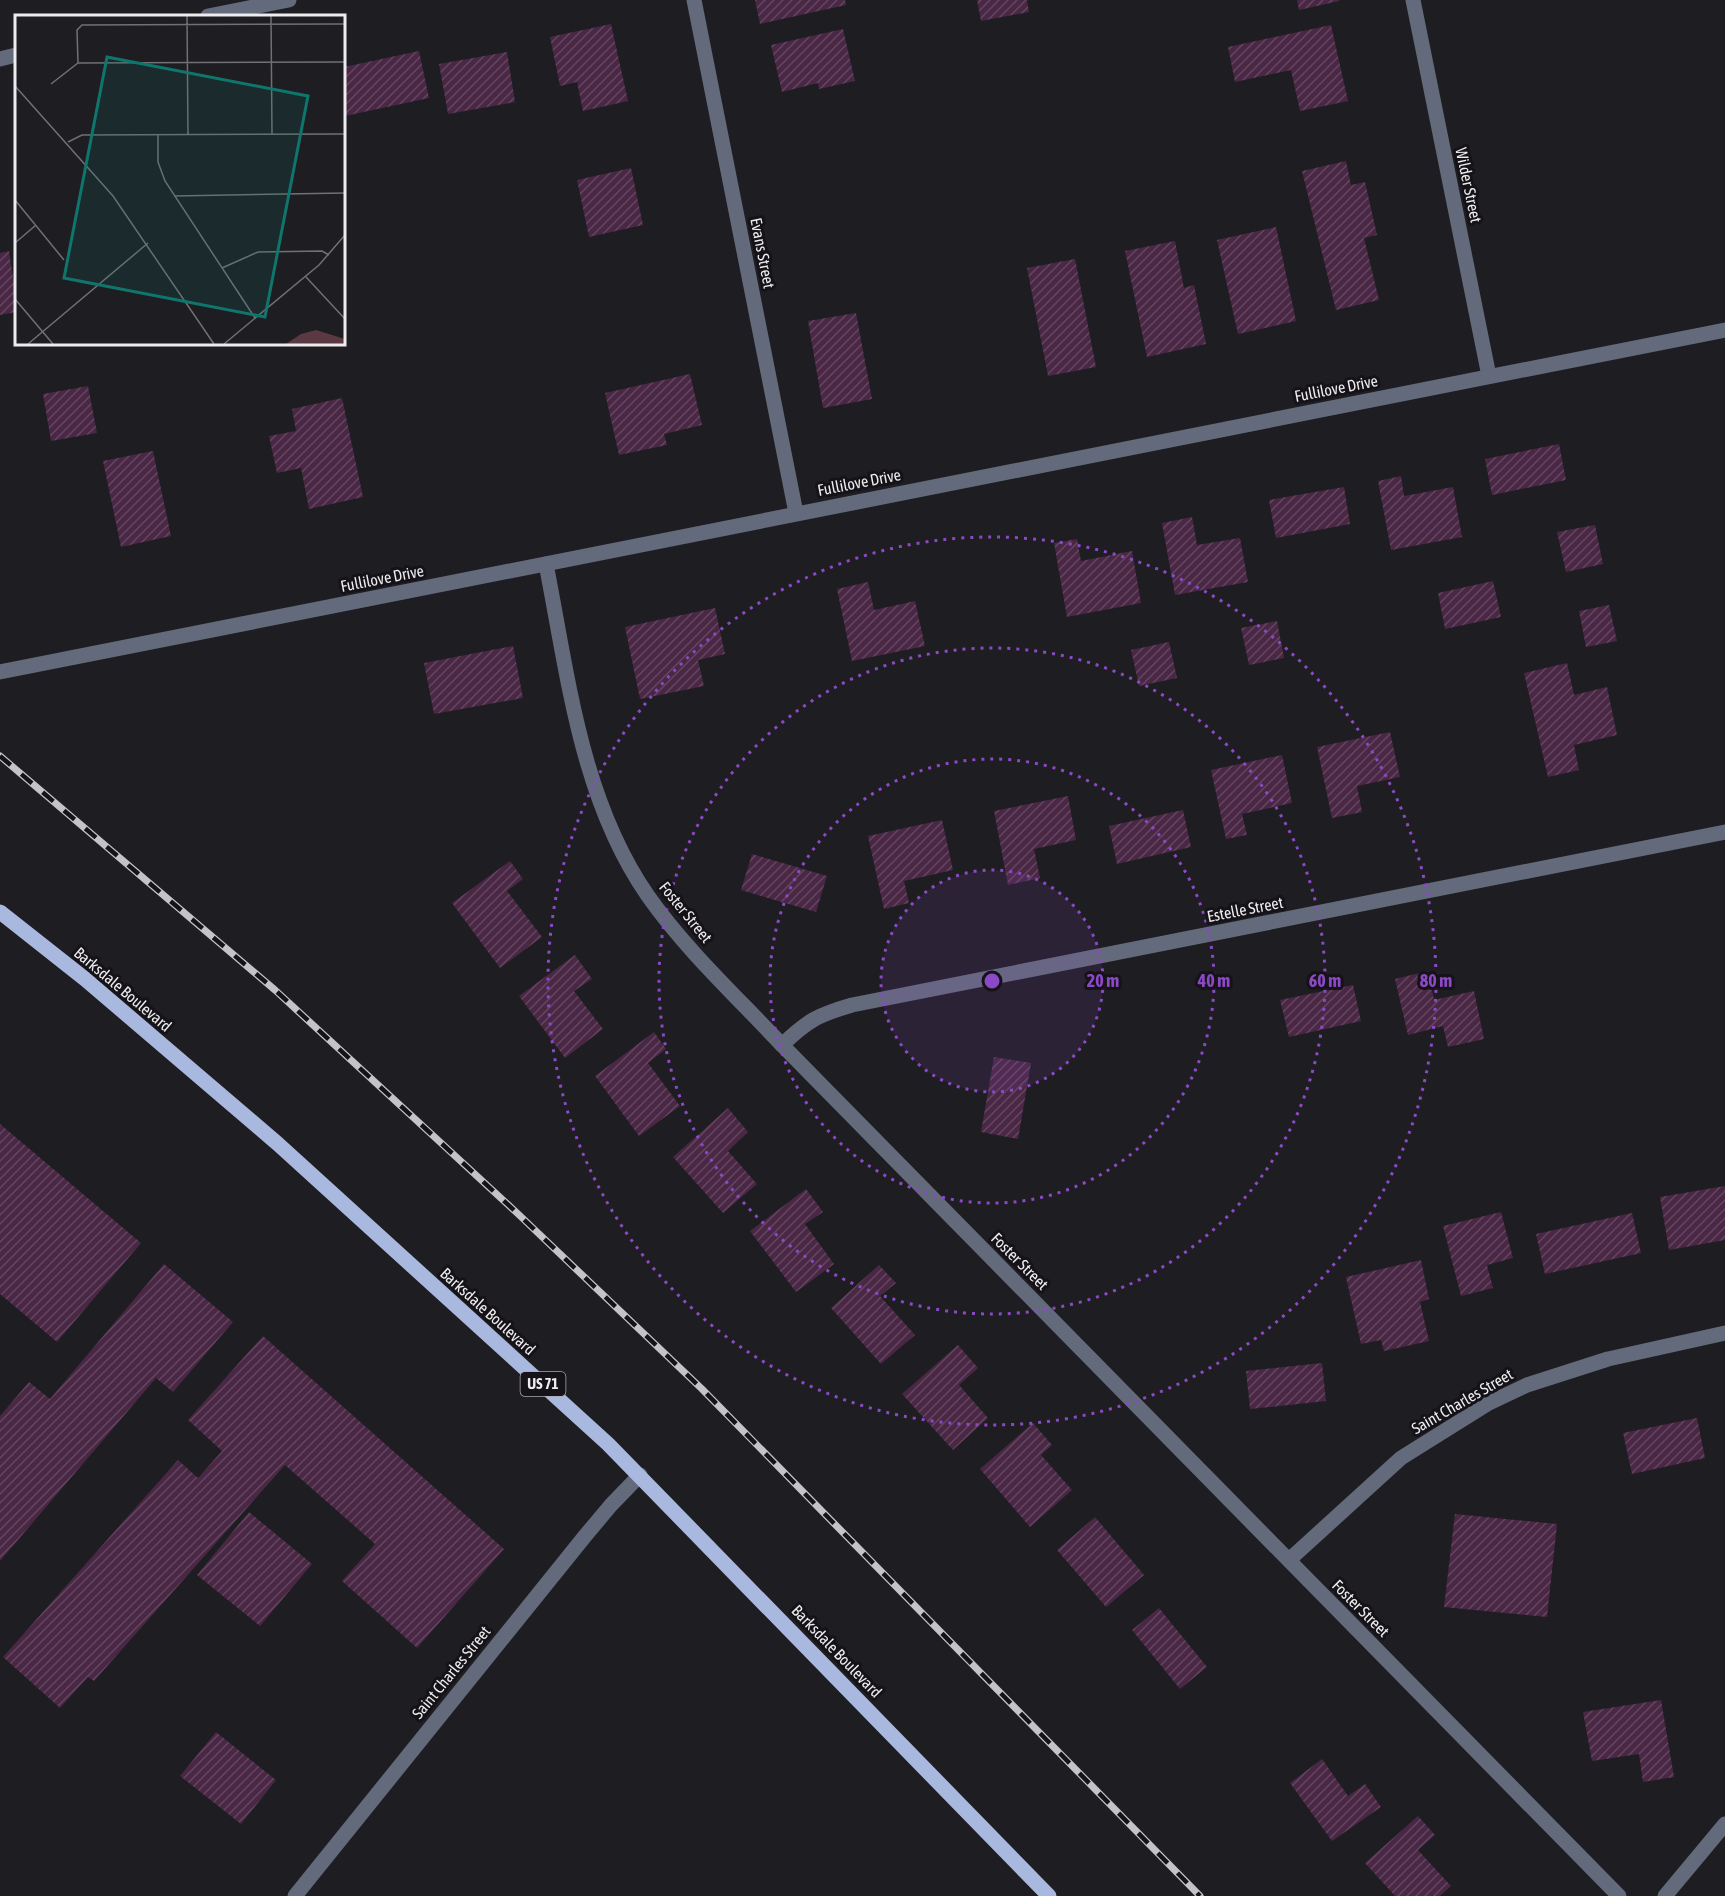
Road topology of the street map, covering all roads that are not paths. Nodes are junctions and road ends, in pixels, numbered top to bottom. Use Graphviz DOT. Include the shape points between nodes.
graph roads {
  1 [pos="289,0"];
  2 [pos="693,0"];
  3 [pos="1413,0"];
  4 [pos="213,15"];
  5 [pos="15,55"];
  6 [pos="0,58"];
  7 [pos="1725,330"];
  8 [pos="1490,376"];
  9 [pos="796,513"];
  10 [pos="546,564"];
  11 [pos="0,672"];
  12 [pos="1725,832"];
  13 [pos="0,912"];
  14 [pos="782,1045"];
  15 [pos="1725,1333"];
  16 [pos="640,1475"];
  17 [pos="1289,1560"];
  18 [pos="1725,1824"];
  19 [pos="295,1896"];
  20 [pos="1049,1896"];
  21 [pos="1619,1896"];
  22 [pos="1665,1896"];
  1 -- 4 [label="street"];
  2 -- 9 [label="street, Evans Street"];
  3 -- 8 [label="street, Wilder Street"];
  5 -- 6 [label="street"];
  7 -- 8 [label="street, Fullilove Drive"];
  8 -- 9 [label="street, Fullilove Drive"];
  9 -- 10 [label="street, Fullilove Drive"];
  10 -- 11 [label="street, Fullilove Drive"];
  10 -- 14 [label="street, Foster Street" via="582,746 627,861 677,933"];
  12 -- 14 [label="street, Estelle Street" via="852,1005 804,1023"];
  13 -- 16 [label="main road, Barksdale Boulevard / US 71" via="85,979 278,1144"];
  14 -- 17 [label="street, Foster Street"];
  15 -- 17 [label="street, Saint Charles Street" via="1608,1359 1527,1385 1489,1403 1401,1458"];
  16 -- 19 [label="street, Saint Charles Street" via="585,1536"];
  16 -- 20 [label="main road, Barksdale Boulevard / US 71"];
  17 -- 21 [label="street, Foster Street"];
  18 -- 22 [label="street"];
}
